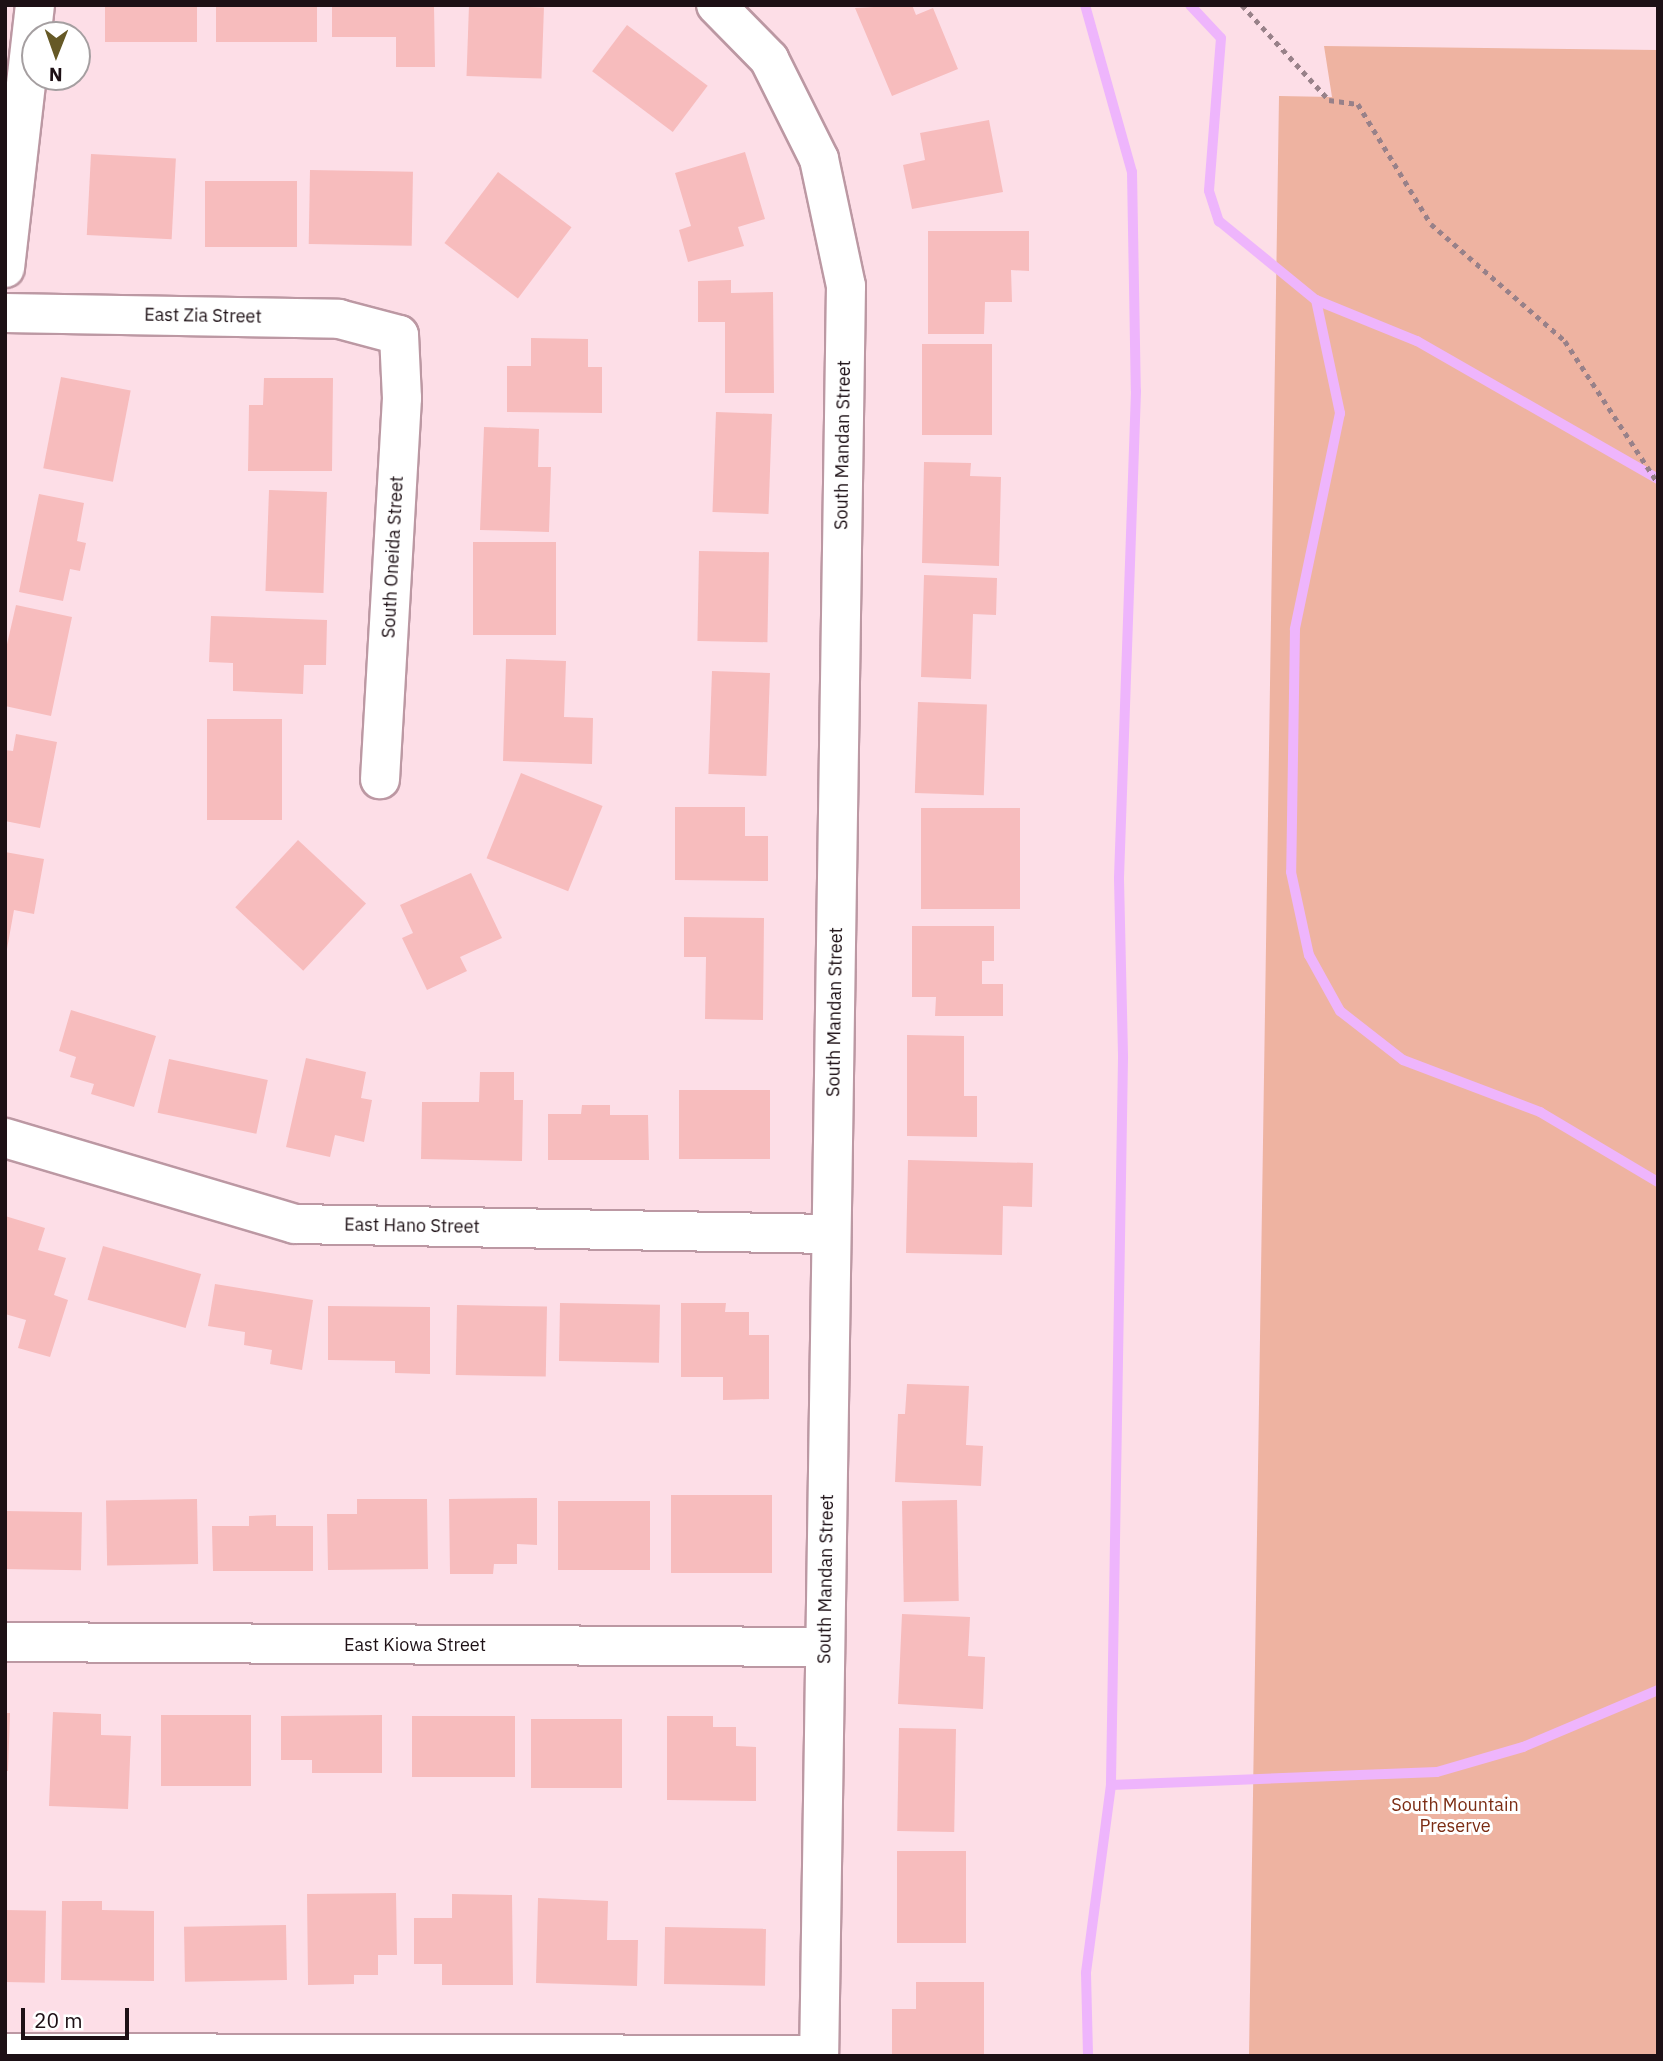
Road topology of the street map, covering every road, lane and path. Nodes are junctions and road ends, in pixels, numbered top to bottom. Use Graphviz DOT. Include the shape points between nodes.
graph roads {
  1 [pos="35,5"];
  2 [pos="716,5"];
  3 [pos="1242,5"];
  4 [pos="5,268"];
  5 [pos="5,313"];
  6 [pos="399,335"];
  7 [pos="1658,483"];
  8 [pos="380,779"];
  9 [pos="5,1138"];
  10 [pos="831,1234"];
  11 [pos="5,1642"];
  12 [pos="825,1647"];
  13 [pos="5,2053"];
  14 [pos="819,2055"];
  1 -- 4 [label="street"];
  2 -- 10 [label="street, South Mandan Street" via="769,59 819,159 846,286"];
  3 -- 7 [label="path" via="1329,100 1358,104 1431,224 1564,341"];
  5 -- 6 [label="street, East Zia Street" via="339,319"];
  6 -- 8 [label="street, South Oneida Street" via="402,398"];
  9 -- 10 [label="street, East Hano Street" via="295,1224"];
  10 -- 12 [label="street, South Mandan Street"];
  11 -- 12 [label="street, East Kiowa Street"];
  12 -- 14 [label="street, South Mandan Street"];
  13 -- 14 [label="street"];
}
